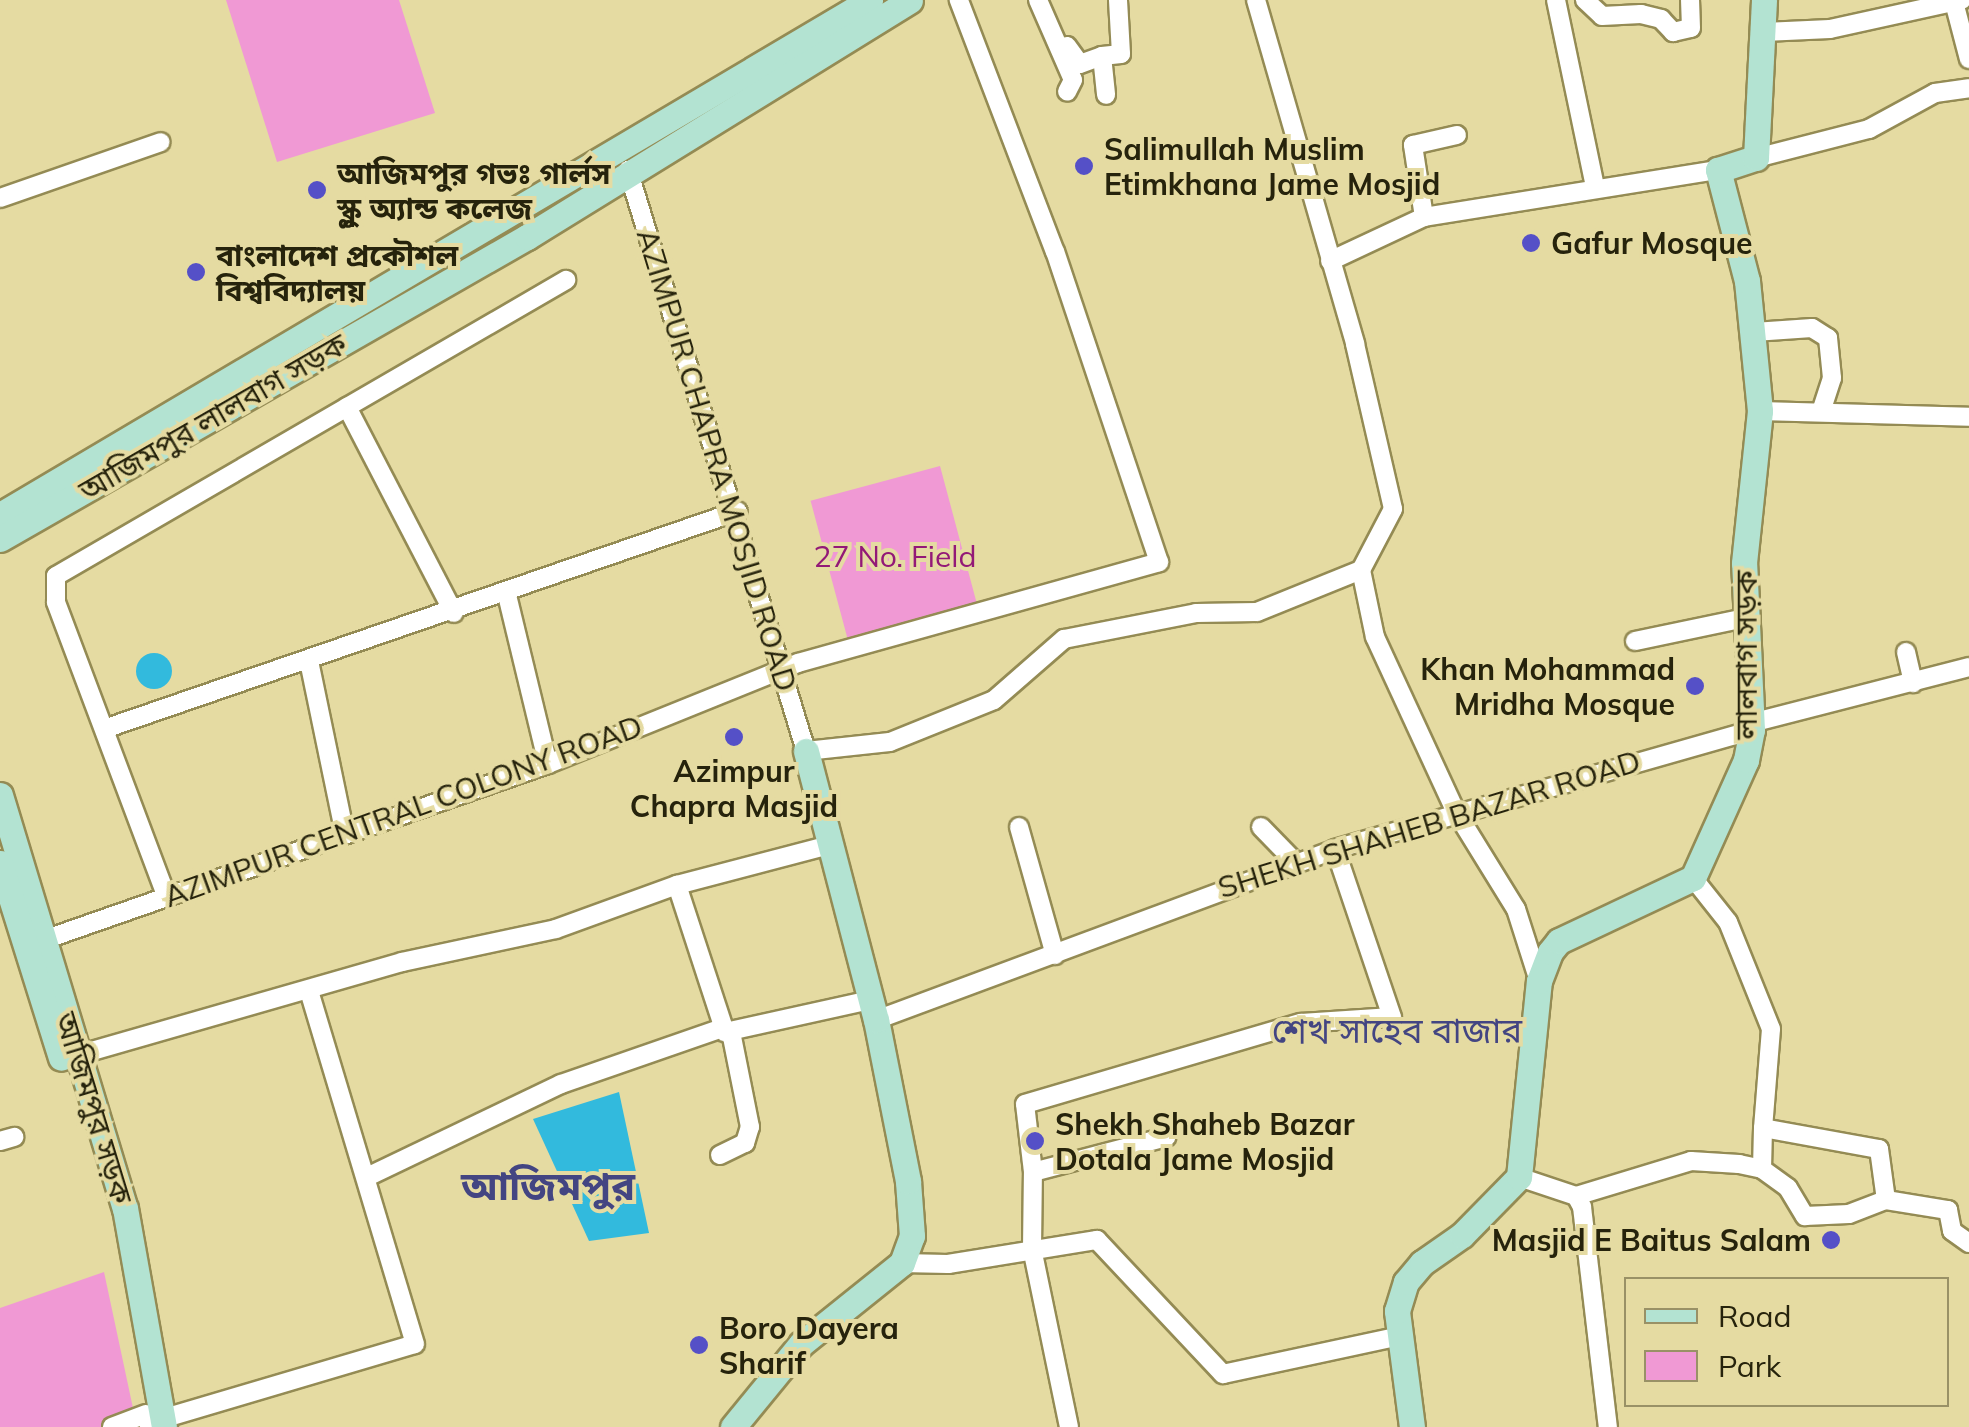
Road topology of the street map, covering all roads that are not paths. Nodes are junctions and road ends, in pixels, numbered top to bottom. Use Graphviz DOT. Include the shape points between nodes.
graph roads {
  1 [pos="870,0"];
  2 [pos="910,0"];
  3 [pos="959,0"];
  4 [pos="1038,0"];
  5 [pos="1118,0"];
  6 [pos="1256,0"];
  7 [pos="1556,0"];
  8 [pos="1586,0"];
  9 [pos="1690,0"];
  10 [pos="1764,0"];
  11 [pos="1958,1"];
  12 [pos="1764,32"];
  13 [pos="1058,34"];
  14 [pos="1102,56"];
  15 [pos="1969,60"];
  16 [pos="1969,88"];
  17 [pos="1067,92"];
  18 [pos="1106,95"];
  19 [pos="1457,136"];
  20 [pos="161,142"];
  21 [pos="1756,158"];
  22 [pos="628,170"];
  23 [pos="1718,170"];
  24 [pos="1595,186"];
  25 [pos="0,198"];
  26 [pos="1424,216"];
  27 [pos="1330,262"];
  28 [pos="566,280"];
  29 [pos="1754,332"];
  30 [pos="347,407"];
  31 [pos="1822,409"];
  32 [pos="1760,411"];
  33 [pos="1969,416"];
  34 [pos="738,511"];
  35 [pos="0,515"];
  36 [pos="0,539"];
  37 [pos="1361,570"];
  38 [pos="506,594"];
  39 [pos="454,614"];
  40 [pos="1745,618"];
  41 [pos="1635,641"];
  42 [pos="1906,652"];
  43 [pos="309,662"];
  44 [pos="1969,668"];
  45 [pos="781,670"];
  46 [pos="1914,682"];
  47 [pos="1755,726"];
  48 [pos="104,729"];
  49 [pos="806,751"];
  50 [pos="548,764"];
  51 [pos="0,795"];
  52 [pos="1456,812"];
  53 [pos="1019,827"];
  54 [pos="1261,827"];
  55 [pos="344,830"];
  56 [pos="832,844"];
  57 [pos="1335,849"];
  58 [pos="1295,862"];
  59 [pos="0,864"];
  60 [pos="1693,878"];
  61 [pos="677,885"];
  62 [pos="166,895"];
  63 [pos="22,934"];
  64 [pos="1055,954"];
  65 [pos="1540,981"];
  66 [pos="308,990"];
  67 [pos="871,1001"];
  68 [pos="916,1006"];
  69 [pos="727,1030"];
  70 [pos="69,1058"];
  71 [pos="1763,1128"];
  72 [pos="1166,1137"];
  73 [pos="720,1155"];
  74 [pos="1762,1169"];
  75 [pos="1033,1172"];
  76 [pos="366,1177"];
  77 [pos="1518,1177"];
  78 [pos="1576,1196"];
  79 [pos="1886,1200"];
  80 [pos="1969,1242"];
  81 [pos="1032,1249"];
  82 [pos="902,1263"];
  83 [pos="1396,1337"];
  84 [pos="154,1422"];
  85 [pos="112,1427"];
  86 [pos="734,1427"];
  87 [pos="1070,1427"];
  88 [pos="1412,1427"];
  89 [pos="1608,1427"];
  1 -- 35 [label="main road"];
  2 -- 22 [label="main road, আজিমপুর লালবাগ সড়ক"];
  3 -- 45 [label="street, AZIMPUR CENTRAL COLONY ROAD" via="1055,252 1159,562"];
  4 -- 13 [label="street" via="1041,15"];
  5 -- 14 [label="street" via="1121,54"];
  6 -- 27 [label="street"];
  7 -- 24 [label="street"];
  8 -- 9 [label="street" via="1602,16 1641,14 1672,32 1691,28"];
  10 -- 12 [label="main road"];
  11 -- 12 [label="street" via="1830,30"];
  11 -- 15 [label="street"];
  12 -- 21 [label="main road"];
  13 -- 14 [label="street" via="1080,64"];
  13 -- 17 [label="street" via="1073,80"];
  14 -- 18 [label="street"];
  16 -- 21 [label="street" via="1935,93 1869,129"];
  19 -- 26 [label="street" via="1413,145"];
  20 -- 25 [label="street"];
  21 -- 23 [label="main road"];
  22 -- 34 [label="street, AZIMPUR CHAPRA MOSJID ROAD"];
  22 -- 36 [label="main road, আজিমপুর লালবাগ সড়ক"];
  23 -- 24 [label="street"];
  23 -- 29 [label="main road, লালবাগ সড়ক"];
  24 -- 26 [label="street" via="1506,207"];
  26 -- 27 [label="street"];
  27 -- 37 [label="street" via="1392,509"];
  28 -- 30 [label="street"];
  29 -- 31 [label="street" via="1812,328 1828,338 1832,378"];
  29 -- 32 [label="main road, লালবাগ সড়ক"];
  30 -- 39 [label="street"];
  30 -- 48 [label="street" via="56,576 56,602"];
  31 -- 32 [label="street"];
  31 -- 33 [label="street"];
  32 -- 40 [label="main road, লালবাগ সড়ক"];
  34 -- 38 [label="street"];
  34 -- 45 [label="street, AZIMPUR CHAPRA MOSJID ROAD"];
  37 -- 49 [label="street" via="1257,612 1196,613 1064,639 994,700 890,742"];
  37 -- 52 [label="street" via="1374,637"];
  38 -- 39 [label="street"];
  38 -- 50 [label="street"];
  39 -- 43 [label="street"];
  40 -- 41 [label="street"];
  40 -- 47 [label="main road, লালবাগ সড়ক"];
  42 -- 46 [label="street"];
  43 -- 48 [label="street"];
  43 -- 55 [label="street"];
  44 -- 46 [label="street, SHEKH SHAHEB BAZAR ROAD"];
  45 -- 49 [label="street, AZIMPUR CHAPRA MOSJID ROAD"];
  45 -- 50 [label="street, AZIMPUR CENTRAL COLONY ROAD"];
  46 -- 47 [label="street, SHEKH SHAHEB BAZAR ROAD"];
  47 -- 52 [label="street, SHEKH SHAHEB BAZAR ROAD"];
  47 -- 60 [label="main road, লালবাগ সড়ক" via="1735,791"];
  48 -- 62 [label="street"];
  49 -- 56 [label="main road"];
  50 -- 55 [label="street, AZIMPUR CENTRAL COLONY ROAD"];
  51 -- 63 [label="main road, আজিমপুর সড়ক"];
  52 -- 57 [label="street, SHEKH SHAHEB BAZAR ROAD"];
  52 -- 65 [label="street" via="1516,908"];
  53 -- 64 [label="street"];
  54 -- 58 [label="street"];
  55 -- 62 [label="street, AZIMPUR CENTRAL COLONY ROAD"];
  56 -- 61 [label="street"];
  56 -- 67 [label="main road"];
  57 -- 58 [label="street, SHEKH SHAHEB BAZAR ROAD"];
  57 -- 75 [label="street" via="1392,1017 1301,1023 1026,1104"];
  58 -- 64 [label="street, SHEKH SHAHEB BAZAR ROAD"];
  59 -- 63 [label="main road, আজিমপুর সড়ক"];
  60 -- 65 [label="main road" via="1559,941"];
  60 -- 71 [label="street" via="1728,922 1771,1029"];
  61 -- 66 [label="street" via="556,929"];
  61 -- 69 [label="street"];
  62 -- 63 [label="street, AZIMPUR CENTRAL COLONY ROAD"];
  63 -- 70 [label="main road, আজিমপুর সড়ক"];
  64 -- 68 [label="street, SHEKH SHAHEB BAZAR ROAD"];
  65 -- 77 [label="main road"];
  66 -- 70 [label="street"];
  66 -- 76 [label="street"];
  67 -- 68 [label="street, SHEKH SHAHEB BAZAR ROAD"];
  67 -- 68 [label="street"];
  67 -- 69 [label="street, SHEKH SHAHEB BAZAR ROAD"];
  67 -- 82 [label="main road" via="908,1181 912,1236"];
  69 -- 73 [label="street" via="750,1127 745,1143"];
  69 -- 76 [label="street, SHEKH SHAHEB BAZAR ROAD" via="561,1084"];
  70 -- 84 [label="main road, আজিমপুর সড়ক"];
  71 -- 74 [label="street"];
  71 -- 79 [label="street" via="1879,1149"];
  72 -- 75 [label="street"];
  74 -- 78 [label="street" via="1690,1161"];
  74 -- 79 [label="street" via="1788,1188 1804,1216 1848,1214"];
  75 -- 81 [label="street"];
  76 -- 84 [label="street" via="415,1344"];
  77 -- 78 [label="street"];
  77 -- 83 [label="main road" via="1406,1282"];
  78 -- 89 [label="street"];
  79 -- 80 [label="street" via="1948,1210 1952,1232"];
  81 -- 82 [label="street" via="948,1264"];
  81 -- 83 [label="street" via="1097,1240 1223,1374"];
  81 -- 87 [label="street"];
  82 -- 86 [label="main road" via="801,1344"];
  83 -- 88 [label="main road"];
  84 -- 85 [label="street"];
}
